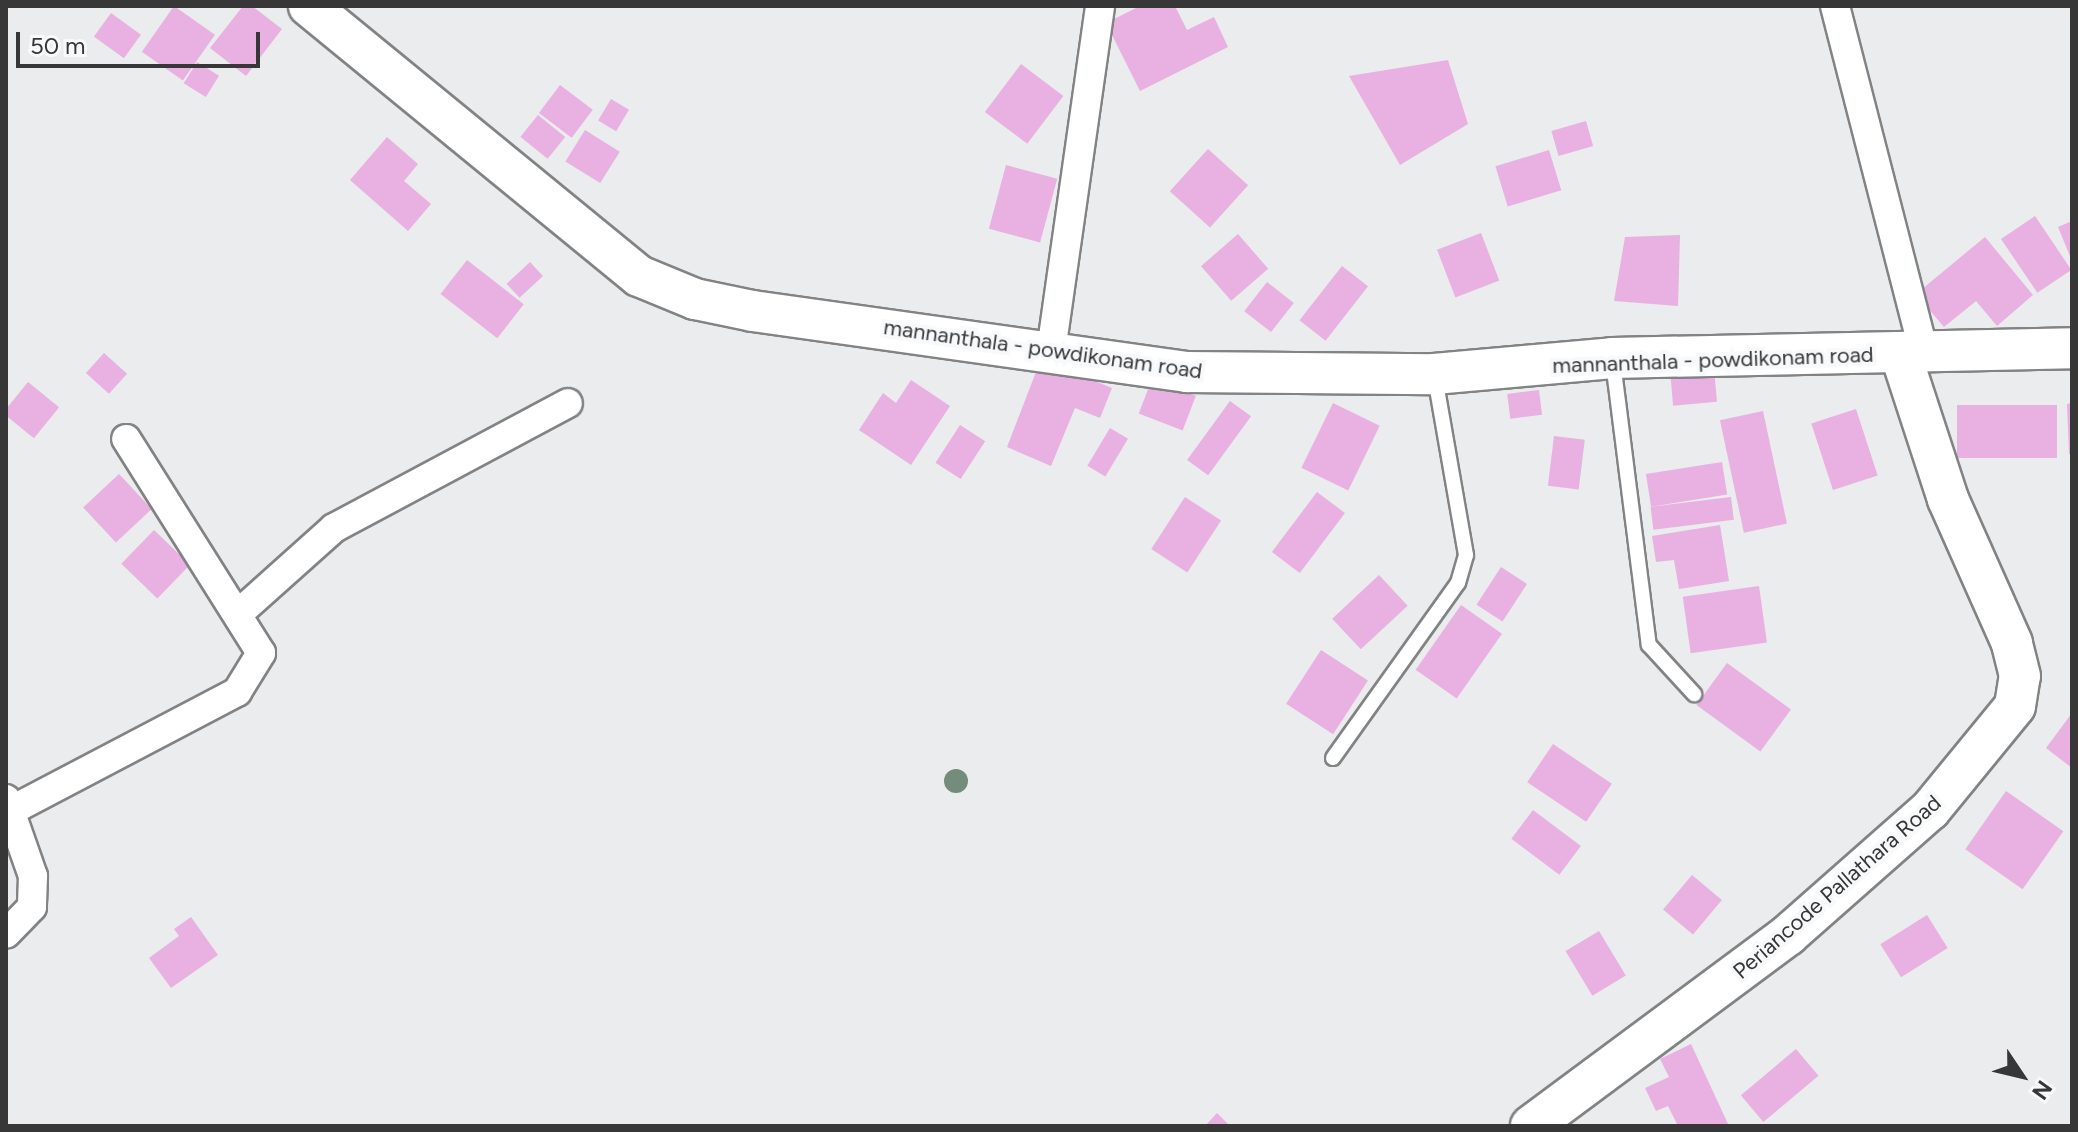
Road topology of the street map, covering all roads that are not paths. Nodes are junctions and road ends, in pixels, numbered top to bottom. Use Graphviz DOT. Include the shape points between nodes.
graph roads {
  1 [pos="309,6"];
  2 [pos="1100,6"];
  3 [pos="1835,6"];
  4 [pos="2072,348"];
  5 [pos="1051,351"];
  6 [pos="1913,354"];
  7 [pos="1612,358"];
  8 [pos="1434,374"];
  9 [pos="568,403"];
  10 [pos="126,439"];
  11 [pos="239,613"];
  12 [pos="1694,694"];
  13 [pos="1333,758"];
  14 [pos="10,804"];
  15 [pos="6,934"];
  16 [pos="1531,1126"];
  1 -- 5 [label="main road, mannanthala - powdikonam road" via="639,276 695,299 753,311"];
  2 -- 5 [label="street"];
  3 -- 6 [label="street"];
  4 -- 6 [label="main road, mannanthala - powdikonam road"];
  5 -- 8 [label="main road, mannanthala - powdikonam road" via="1187,372"];
  6 -- 7 [label="main road, mannanthala - powdikonam road"];
  6 -- 16 [label="main road, Periancode Pallathara Road" via="1948,499 2012,643 2020,676 2015,706 1930,810 1788,935"];
  7 -- 8 [label="main road, mannanthala - powdikonam road"];
  7 -- 12 [label="lane" via="1649,645"];
  8 -- 13 [label="lane" via="1466,555 1458,583"];
  9 -- 11 [label="street" via="334,528"];
  10 -- 11 [label="street"];
  11 -- 14 [label="street" via="261,653 237,692"];
  14 -- 15 [label="street" via="33,876 32,907"];
}
